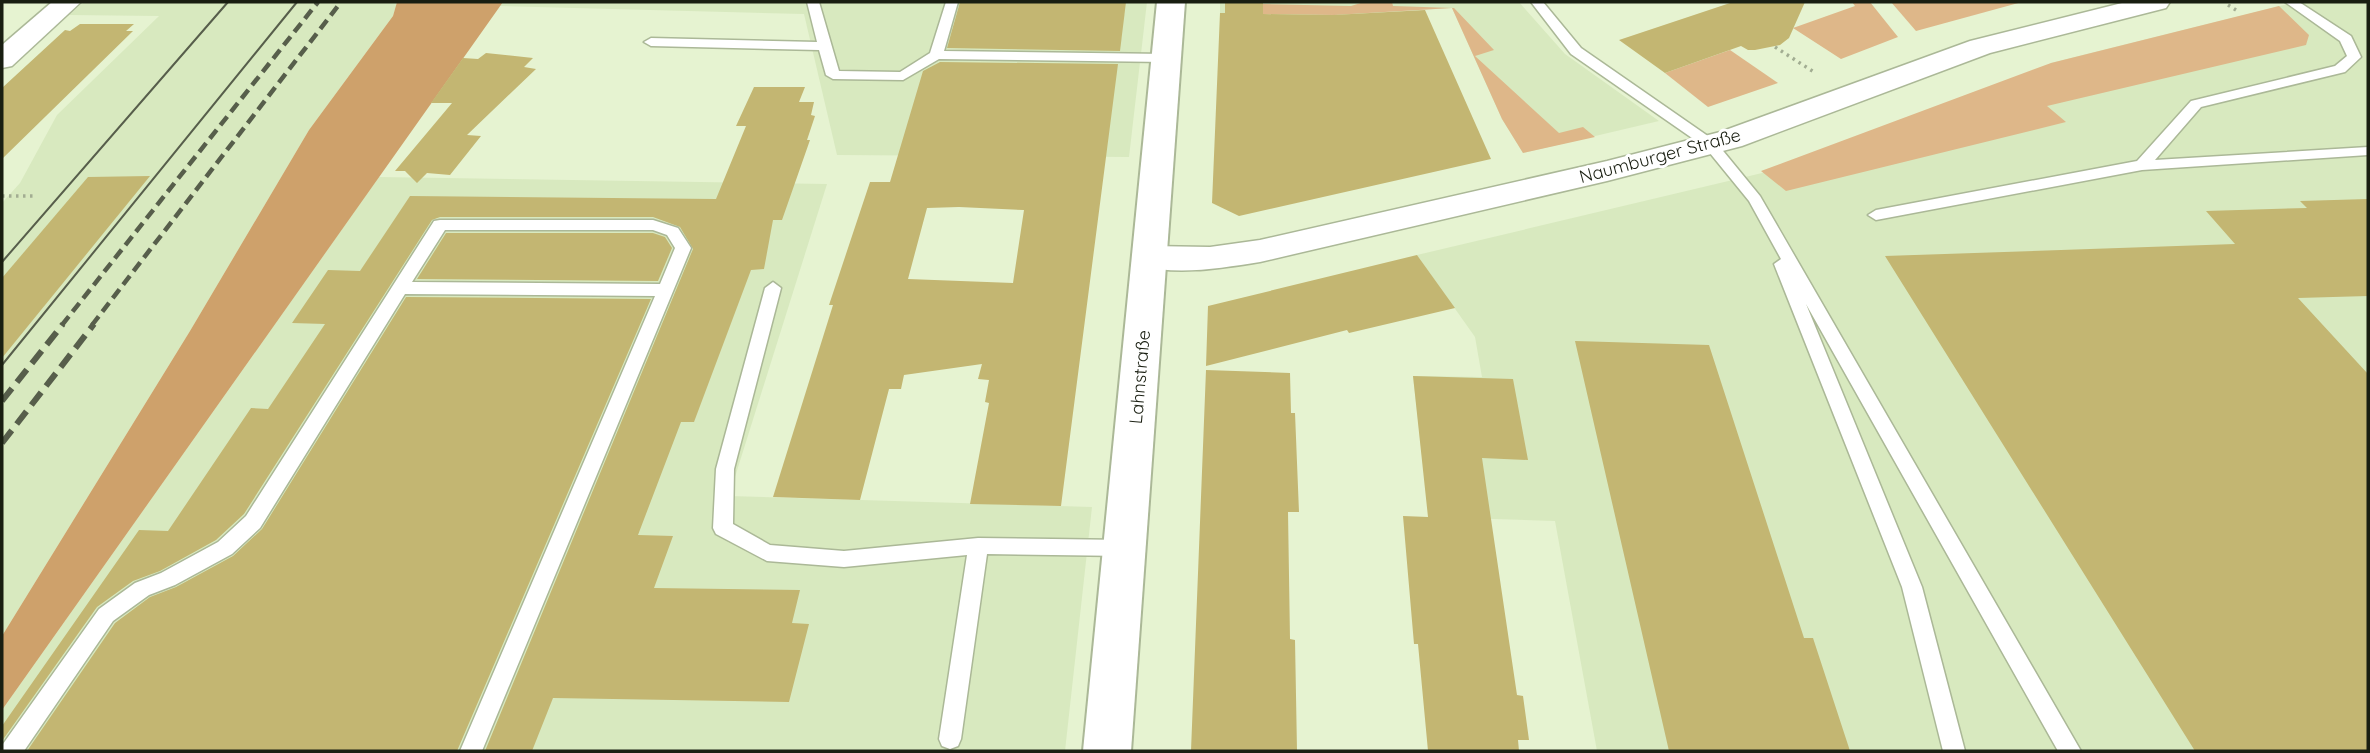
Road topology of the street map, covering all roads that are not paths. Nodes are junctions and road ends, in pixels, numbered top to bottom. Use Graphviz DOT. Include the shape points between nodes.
graph roads {
  1 [pos="68,2"];
  2 [pos="813,2"];
  3 [pos="952,2"];
  4 [pos="1171,2"];
  5 [pos="1537,2"];
  6 [pos="2157,2"];
  7 [pos="2291,2"];
  8 [pos="650,42"];
  9 [pos="825,46"];
  10 [pos="936,55"];
  11 [pos="1166,58"];
  12 [pos="2,60"];
  13 [pos="1710,144"];
  14 [pos="2368,150"];
  15 [pos="2142,165"];
  16 [pos="1755,199"];
  17 [pos="1876,215"];
  18 [pos="1150,257"];
  19 [pos="401,288"];
  20 [pos="773,288"];
  21 [pos="665,290"];
  22 [pos="978,546"];
  23 [pos="1125,548"];
  24 [pos="950,739"];
  25 [pos="11,751"];
  26 [pos="471,751"];
  27 [pos="1107,751"];
  28 [pos="1954,751"];
  29 [pos="2070,751"];
  1 -- 12 [label="street"];
  2 -- 9 [label="lane"];
  3 -- 10 [label="lane"];
  4 -- 11 [label="street, Lahnstraße"];
  5 -- 13 [label="lane" via="1576,51"];
  6 -- 13 [label="street, Naumburger Straße" via="1980,47"];
  7 -- 15 [label="lane" via="2346,39 2354,57 2340,69 2196,104"];
  8 -- 9 [label="lane"];
  9 -- 10 [label="lane" via="833,75 903,76"];
  10 -- 11 [label="lane"];
  11 -- 18 [label="street, Lahnstraße"];
  13 -- 16 [label="lane"];
  13 -- 18 [label="street, Naumburger Straße" via="1260,251 1210,258"];
  14 -- 15 [label="lane"];
  15 -- 17 [label="lane"];
  16 -- 28 [label="lane" via="1912,587"];
  16 -- 29 [label="lane"];
  18 -- 23 [label="street, Lahnstraße"];
  19 -- 21 [label="lane"];
  19 -- 21 [label="lane" via="440,225 653,225 670,228 683,248"];
  19 -- 25 [label="lane" via="253,522 225,548 142,589 106,615"];
  20 -- 22 [label="lane" via="725,469 723,528 767,553 844,559"];
  21 -- 26 [label="lane"];
  22 -- 23 [label="lane"];
  22 -- 24 [label="lane"];
  23 -- 27 [label="street, Lahnstraße"];
}
